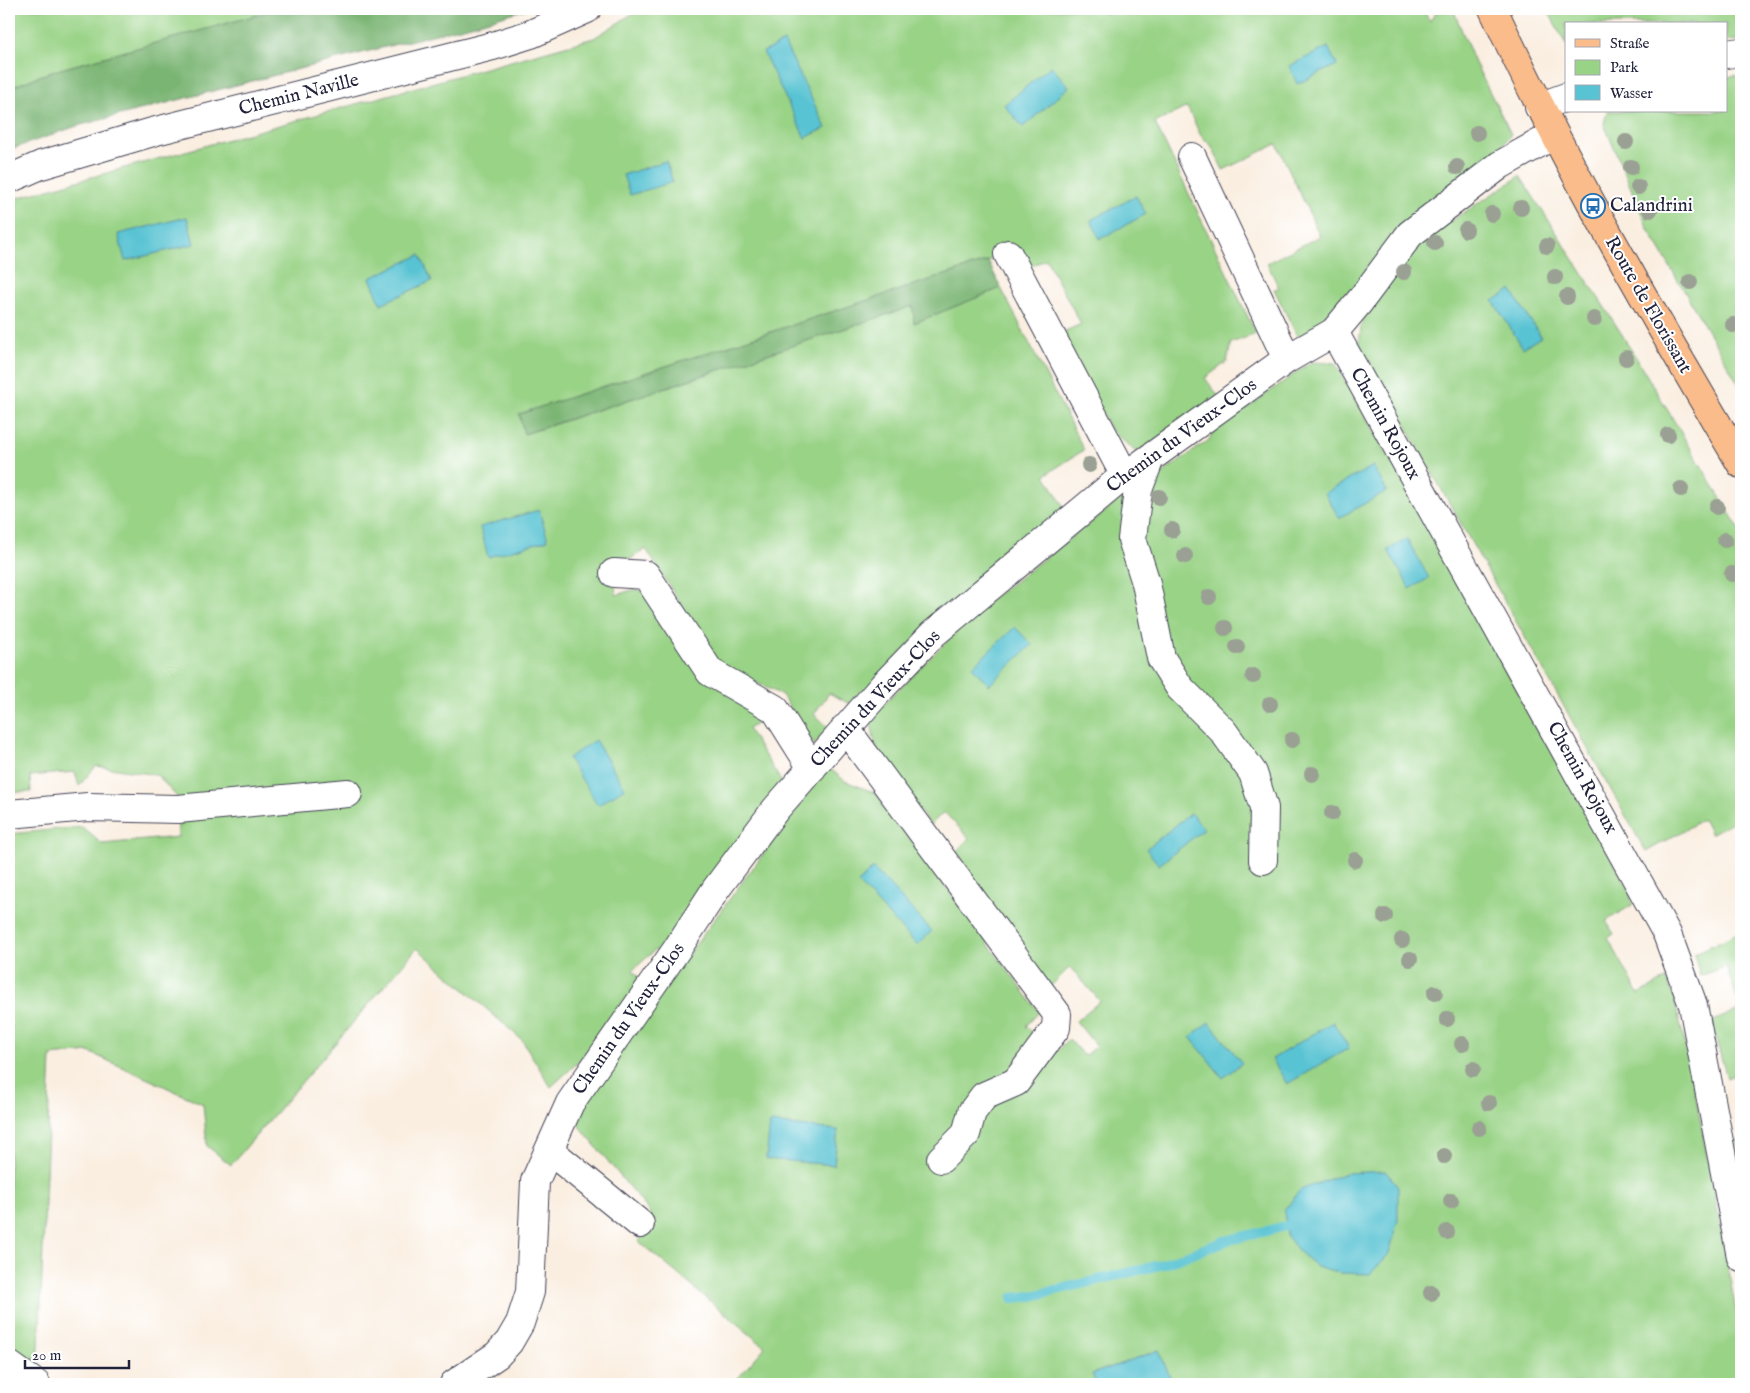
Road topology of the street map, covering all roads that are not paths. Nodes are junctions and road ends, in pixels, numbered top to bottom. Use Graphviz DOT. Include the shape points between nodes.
graph roads {
  1 [pos="587,9"];
  2 [pos="1493,9"];
  3 [pos="1741,52"];
  4 [pos="1728,54"];
  5 [pos="1565,97"];
  6 [pos="1540,107"];
  7 [pos="1554,135"];
  8 [pos="1192,157"];
  9 [pos="9,178"];
  10 [pos="1008,254"];
  11 [pos="1334,332"];
  12 [pos="1287,359"];
  13 [pos="1150,458"];
  14 [pos="1741,464"];
  15 [pos="1125,476"];
  16 [pos="631,568"];
  17 [pos="845,728"];
  18 [pos="812,768"];
  19 [pos="348,793"];
  20 [pos="9,814"];
  21 [pos="1263,860"];
  22 [pos="549,1150"];
  23 [pos="941,1159"];
  24 [pos="640,1224"];
  25 [pos="1741,1257"];
  26 [pos="9,1366"];
  27 [pos="36,1384"];
  28 [pos="454,1384"];
  1 -- 9 [label="street, Chemin Naville" via="532,34 493,46 156,130"];
  2 -- 6 [label="main road, Route de Florissant"];
  3 -- 4 [label="street"];
  5 -- 6 [label="street"];
  6 -- 7 [label="main road, Route de Florissant"];
  7 -- 11 [label="street, Chemin du Vieux-Clos" via="1500,165 1410,234"];
  7 -- 14 [label="main road, Route de Florissant" via="1637,288"];
  8 -- 12 [label="street"];
  10 -- 15 [label="street"];
  11 -- 12 [label="street, Chemin du Vieux-Clos"];
  11 -- 25 [label="street, Chemin Rojoux" via="1667,934 1693,1005"];
  12 -- 13 [label="street, Chemin du Vieux-Clos"];
  13 -- 15 [label="street, Chemin du Vieux-Clos"];
  13 -- 21 [label="street" via="1138,490 1132,539 1146,583 1161,658 1180,688 1223,731 1253,773 1264,808"];
  15 -- 17 [label="street, Chemin du Vieux-Clos" via="933,634"];
  16 -- 18 [label="street" via="710,672 775,709"];
  17 -- 18 [label="street, Chemin du Vieux-Clos"];
  17 -- 23 [label="street" via="1057,1014 1056,1028 1016,1082 984,1096 972,1112 966,1134"];
  18 -- 22 [label="street, Chemin du Vieux-Clos" via="775,810 716,889 570,1103"];
  19 -- 20 [label="street" via="178,809 88,807"];
  22 -- 24 [label="street"];
  22 -- 28 [label="street, Chemin du Vieux-Clos" via="535,1181 530,1292 520,1323 497,1355"];
  26 -- 27 [label="street"];
}
